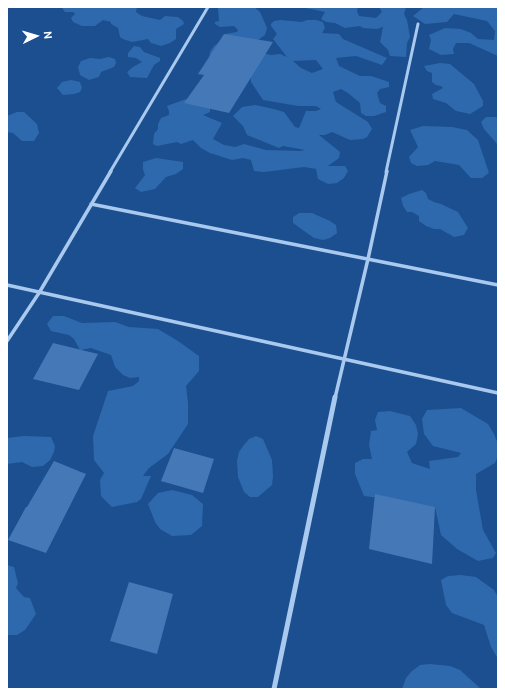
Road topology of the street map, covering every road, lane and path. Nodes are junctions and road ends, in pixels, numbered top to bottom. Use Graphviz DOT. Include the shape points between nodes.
graph roads {
  1 [pos="208,7"];
  2 [pos="418,24"];
  3 [pos="91,204"];
  4 [pos="368,259"];
  5 [pos="498,285"];
  6 [pos="7,286"];
  7 [pos="39,293"];
  8 [pos="7,341"];
  9 [pos="343,359"];
  10 [pos="498,392"];
  11 [pos="274,689"];
  1 -- 3 [label="street"];
  2 -- 4 [label="street"];
  3 -- 4 [label="street"];
  3 -- 7 [label="street"];
  4 -- 5 [label="street"];
  4 -- 9 [label="street"];
  6 -- 7 [label="street"];
  7 -- 8 [label="street"];
  7 -- 9 [label="street"];
  9 -- 10 [label="street"];
  9 -- 11 [label="street"];
}
